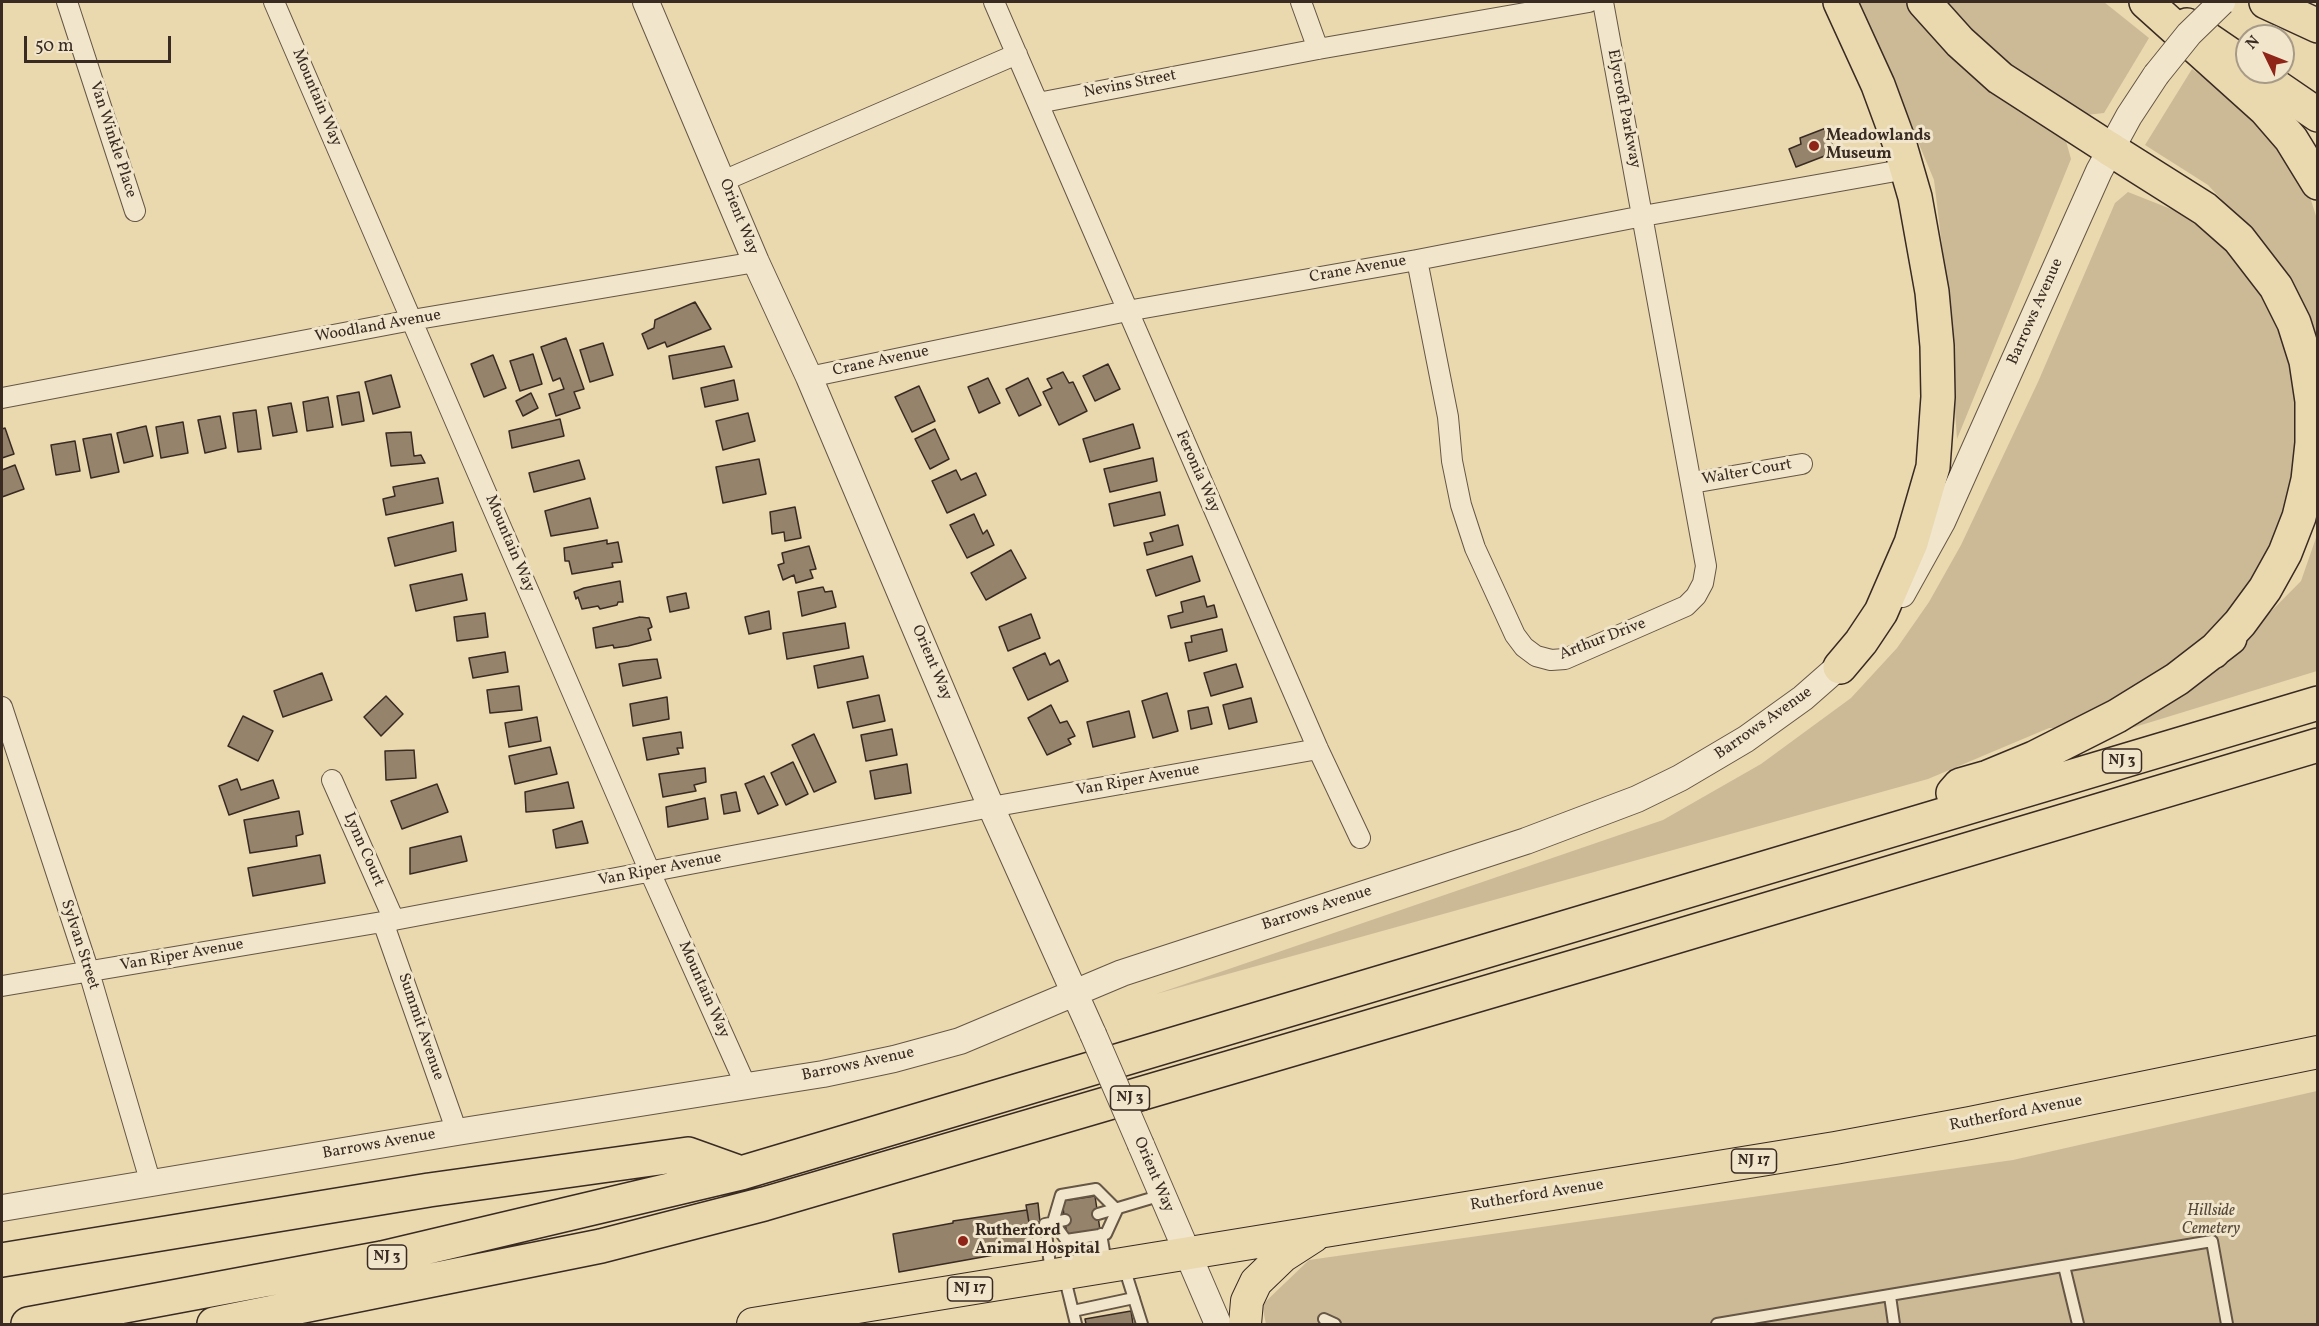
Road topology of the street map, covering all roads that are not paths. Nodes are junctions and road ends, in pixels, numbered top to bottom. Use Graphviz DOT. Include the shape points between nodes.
graph roads {
  1 [pos="67,2"];
  2 [pos="274,2"];
  3 [pos="646,2"];
  4 [pos="994,2"];
  5 [pos="1301,2"];
  6 [pos="1589,2"];
  7 [pos="1603,2"];
  8 [pos="1839,2"];
  9 [pos="1924,2"];
  10 [pos="2146,2"];
  11 [pos="2153,2"];
  12 [pos="2222,2"];
  13 [pos="2248,2"];
  14 [pos="2266,2"];
  15 [pos="2318,27"];
  16 [pos="2318,43"];
  17 [pos="1318,49"];
  18 [pos="1017,54"];
  19 [pos="2235,58"];
  20 [pos="2273,84"];
  21 [pos="1038,103"];
  22 [pos="2318,115"];
  23 [pos="2110,149"];
  24 [pos="1907,169"];
  25 [pos="723,181"];
  26 [pos="2318,183"];
  27 [pos="135,211"];
  28 [pos="1643,216"];
  29 [pos="1417,260"];
  30 [pos="756,262"];
  31 [pos="1127,311"];
  32 [pos="412,320"];
  33 [pos="809,377"];
  34 [pos="2,398"];
  35 [pos="1802,464"];
  36 [pos="1692,483"];
  37 [pos="2318,508"];
  38 [pos="2213,652"];
  39 [pos="1840,667"];
  40 [pos="2318,703"];
  41 [pos="2,707"];
  42 [pos="2318,745"];
  43 [pos="1318,749"];
  44 [pos="332,780"];
  45 [pos="991,807"];
  46 [pos="1927,819"];
  47 [pos="1360,838"];
  48 [pos="650,872"];
  49 [pos="388,921"];
  50 [pos="89,972"];
  51 [pos="2,986"];
  52 [pos="1075,992"];
  53 [pos="2318,1052"];
  54 [pos="746,1086"];
  55 [pos="457,1132"];
  56 [pos="741,1173"];
  57 [pos="151,1184"];
  58 [pos="1162,1195"];
  59 [pos="2,1208"];
  60 [pos="1117,1210"];
  61 [pos="1098,1214"];
  62 [pos="1065,1220"];
  63 [pos="1053,1222"];
  64 [pos="1324,1230"];
  65 [pos="1101,1234"];
  66 [pos="1186,1253"];
  67 [pos="2,1260"];
  68 [pos="1114,1265"];
  69 [pos="2064,1266"];
  70 [pos="1058,1274"];
  71 [pos="1890,1296"];
  72 [pos="1134,1298"];
  73 [pos="1072,1311"];
  74 [pos="1786,1319"];
  75 [pos="28,1324"];
  76 [pos="214,1324"];
  77 [pos="753,1324"];
  78 [pos="1076,1324"];
  79 [pos="1142,1324"];
  80 [pos="1218,1324"];
  81 [pos="1245,1324"];
  82 [pos="1717,1324"];
  83 [pos="1894,1324"];
  84 [pos="2078,1324"];
  85 [pos="2227,1324"];
  1 -- 27 [label="street, Van Winkle Place"];
  2 -- 32 [label="street, Mountain Way"];
  3 -- 25 [label="street, Orient Way"];
  4 -- 18 [label="street"];
  5 -- 17 [label="street"];
  6 -- 17 [label="street, Nevins Street"];
  7 -- 28 [label="street, Elycroft Parkway"];
  8 -- 24 [label="highway" via="1878,85"];
  9 -- 23 [label="highway" via="2000,78"];
  10 -- 26 [label="highway" via="2272,116"];
  11 -- 19 [label="highway"];
  12 -- 23 [label="street, Barrows Avenue, bridge" via="2189,34 2156,75"];
  13 -- 16 [label="highway"];
  14 -- 15 [label="highway"];
  17 -- 21 [label="street, Nevins Street"];
  18 -- 21 [label="street"];
  18 -- 25 [label="street"];
  20 -- 22 [label="highway"];
  21 -- 31 [label="street, Feronia Way"];
  23 -- 38 [label="highway" via="2196,202 2239,239 2265,270 2286,305 2308,372 2313,443 2299,517 2270,581"];
  23 -- 39 [label="street, Barrows Avenue" via="1934,539 1888,613"];
  24 -- 28 [label="street, Crane Avenue"];
  24 -- 39 [label="highway" via="1924,243 1935,327 1938,397 1933,467 1914,534 1892,590 1871,628"];
  25 -- 30 [label="street, Orient Way"];
  28 -- 29 [label="street, Crane Avenue"];
  28 -- 36 [label="street, Arthur Drive"];
  29 -- 31 [label="street, Crane Avenue"];
  29 -- 36 [label="street, Arthur Drive" via="1461,505 1475,548 1524,647 1536,656 1565,659 1686,606 1696,596 1706,566"];
  30 -- 32 [label="street, Woodland Avenue"];
  30 -- 33 [label="street, Orient Way"];
  31 -- 33 [label="street, Crane Avenue"];
  31 -- 43 [label="street, Feronia Way"];
  32 -- 34 [label="street, Woodland Avenue"];
  32 -- 48 [label="street, Mountain Way"];
  33 -- 45 [label="street, Orient Way"];
  35 -- 36 [label="street, Walter Court"];
  37 -- 38 [label="highway" via="2294,559 2270,595"];
  38 -- 46 [label="highway" via="2157,693 2098,727 2019,765 1960,785"];
  39 -- 52 [label="street, Barrows Avenue" via="1785,712 1725,753 1614,808"];
  40 -- 46 [label="highway, NJ 3"];
  41 -- 50 [label="street, Sylvan Street"];
  42 -- 76 [label="highway, NJ 3" via="764,1204 601,1246"];
  43 -- 45 [label="street, Van Riper Avenue"];
  43 -- 47 [label="street, Feronia Way"];
  44 -- 49 [label="street, Lynn Court"];
  45 -- 48 [label="street, Van Riper Avenue"];
  45 -- 52 [label="street, Orient Way"];
  46 -- 56 [label="highway, NJ 3"];
  48 -- 49 [label="street, Van Riper Avenue"];
  48 -- 54 [label="street, Mountain Way"];
  49 -- 50 [label="street, Van Riper Avenue"];
  49 -- 55 [label="street, Summit Avenue"];
  50 -- 51 [label="street, Van Riper Avenue"];
  50 -- 57 [label="street, Sylvan Street"];
  52 -- 54 [label="street, Barrows Avenue" via="960,1041 823,1074"];
  52 -- 58 [label="street, Orient Way, bridge"];
  53 -- 64 [label="main road, Rutherford Avenue / NJ 17" via="1924,1132"];
  54 -- 55 [label="street, Barrows Avenue"];
  55 -- 57 [label="street, Barrows Avenue"];
  56 -- 67 [label="highway" via="688,1154 429,1190"];
  56 -- 75 [label="highway, NJ 3" via="382,1258"];
  57 -- 59 [label="street, Barrows Avenue"];
  58 -- 60 [label="lane"];
  58 -- 66 [label="street, Orient Way"];
  60 -- 61 [label="lane"];
  60 -- 63 [label="lane" via="1096,1189 1061,1195"];
  60 -- 65 [label="lane" via="1106,1234"];
  62 -- 63 [label="lane"];
  63 -- 65 [label="lane" via="1066,1240"];
  63 -- 70 [label="lane" via="1045,1224"];
  64 -- 66 [label="main road, Rutherford Avenue / NJ 17"];
  64 -- 81 [label="main road" via="1283,1256 1256,1282 1247,1301"];
  65 -- 68 [label="lane"];
  66 -- 68 [label="main road, Rutherford Avenue / NJ 17"];
  66 -- 80 [label="street, Orient Way"];
  68 -- 70 [label="main road, Rutherford Avenue / NJ 17"];
  68 -- 72 [label="lane"];
  69 -- 71 [label="lane"];
  69 -- 84 [label="lane"];
  69 -- 85 [label="lane" via="2212,1241"];
  70 -- 73 [label="lane"];
  70 -- 77 [label="main road, Rutherford Avenue / NJ 17"];
  71 -- 74 [label="lane"];
  71 -- 83 [label="lane"];
  72 -- 73 [label="lane" via="1094,1311"];
  72 -- 79 [label="lane"];
  73 -- 78 [label="lane"];
  74 -- 82 [label="lane"];
}
